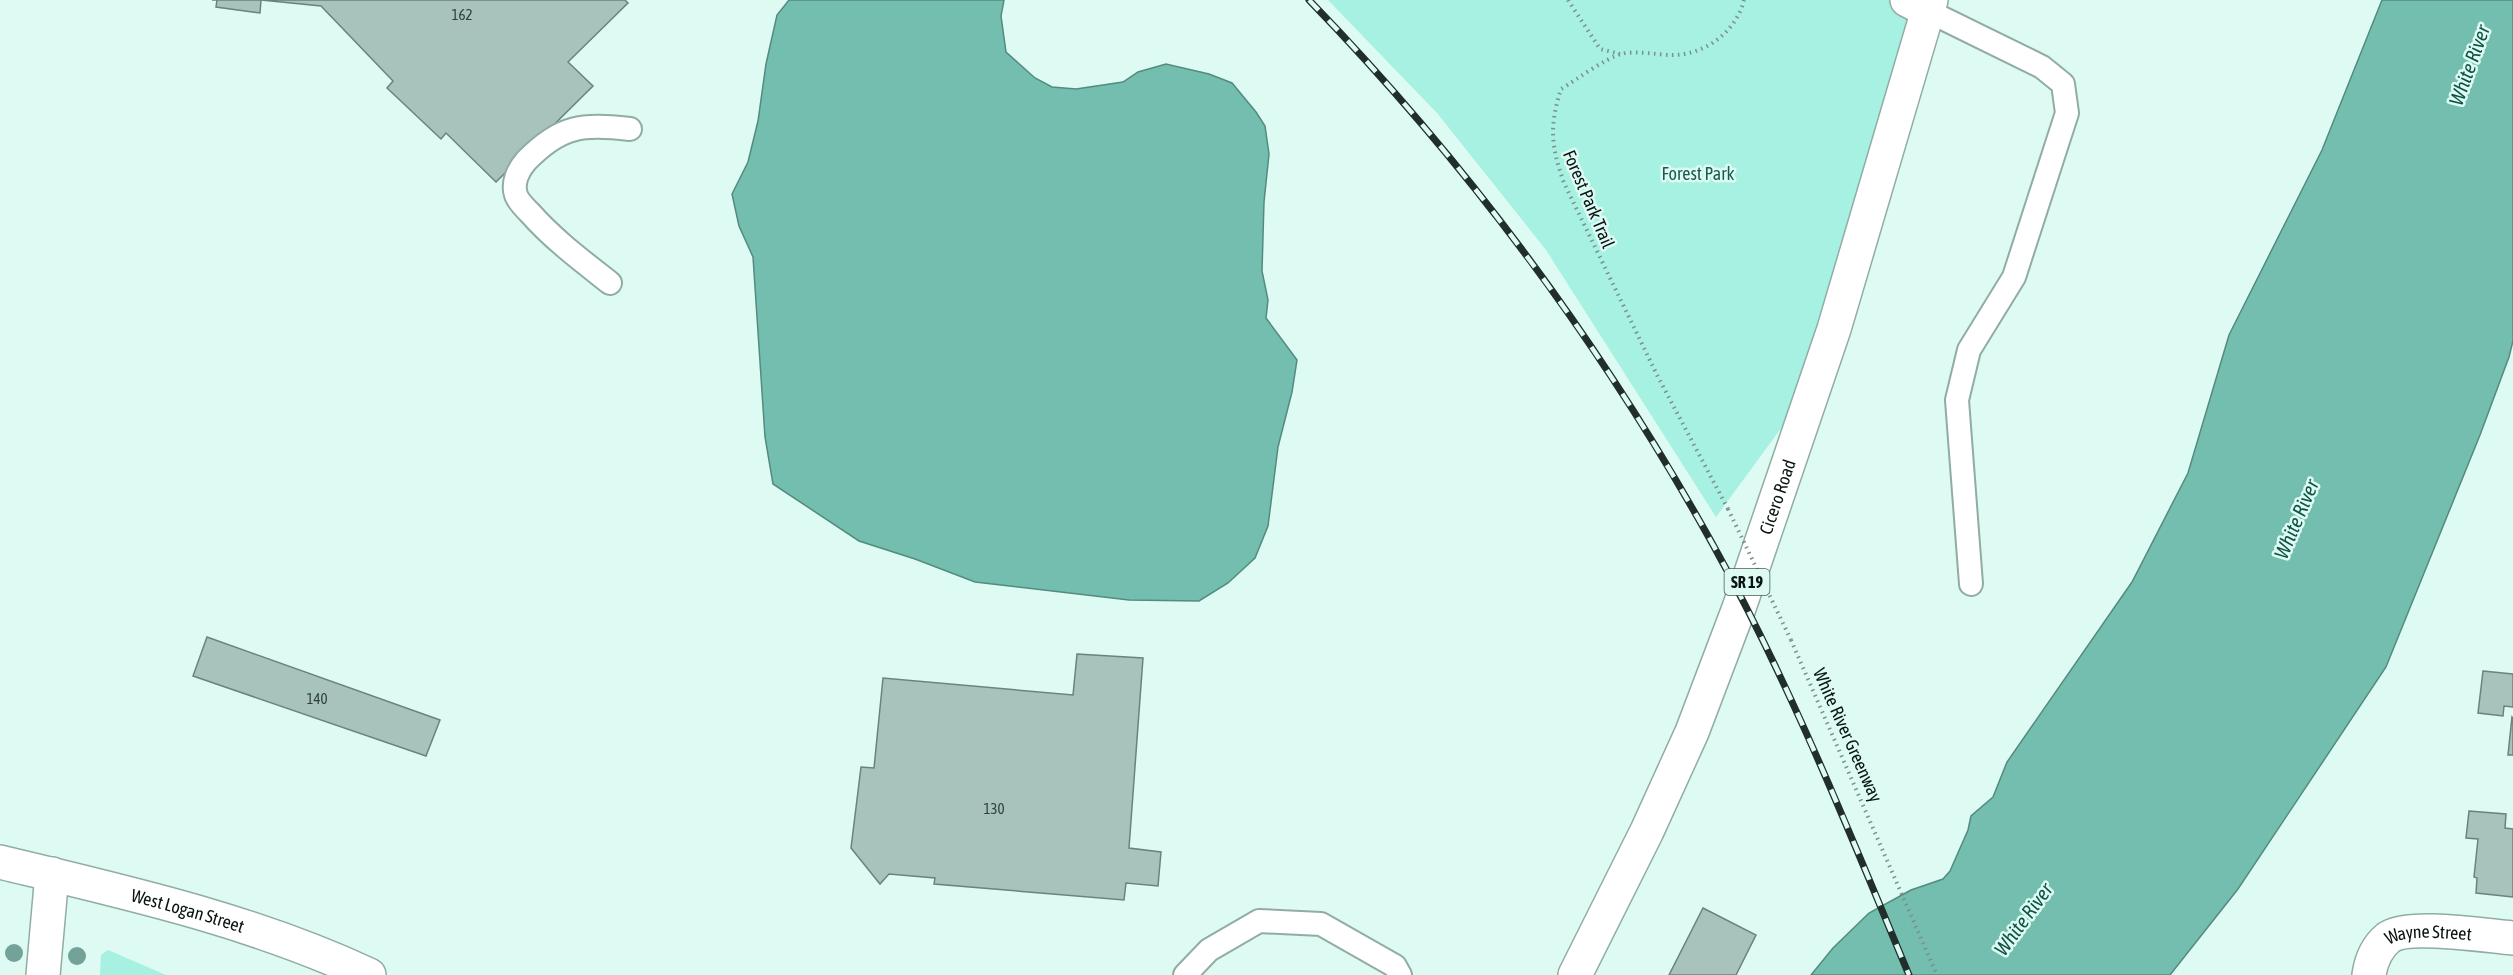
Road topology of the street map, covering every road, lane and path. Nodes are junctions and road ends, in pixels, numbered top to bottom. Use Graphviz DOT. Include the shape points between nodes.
graph roads {
  1 [pos="1568,0"];
  2 [pos="1744,0"];
  3 [pos="1922,4"];
  4 [pos="1620,55"];
  5 [pos="630,129"];
  6 [pos="610,282"];
  7 [pos="1728,509"];
  8 [pos="1971,584"];
  9 [pos="0,862"];
  10 [pos="52,874"];
  11 [pos="2513,938"];
  12 [pos="43,975"];
  13 [pos="369,975"];
  14 [pos="1185,975"];
  15 [pos="1400,975"];
  16 [pos="1575,975"];
  17 [pos="1937,975"];
  18 [pos="2369,975"];
  1 -- 4 [label="path" via="1600,49"];
  2 -- 4 [label="path, Forest Park Trail" via="1739,16 1722,36 1702,50 1676,55"];
  3 -- 8 [label="lane" via="2042,67 2063,84 2067,113 2014,277 1969,350 1957,400"];
  3 -- 16 [label="main road, Cicero Road / SR 19" via="1834,329 1739,608 1692,732"];
  4 -- 7 [label="path, Forest Park Trail" via="1561,88 1551,130 1554,155 1617,294"];
  5 -- 6 [label="lane" via="603,126 560,133 520,167 514,182 516,196 553,238"];
  7 -- 17 [label="path, White River Greenway, bridge" via="1791,640"];
  9 -- 10 [label="main road, West Logan Street"];
  10 -- 12 [label="main road"];
  10 -- 13 [label="main road, West Logan Street" via="217,917"];
  11 -- 18 [label="main road, Wayne Street" via="2426,931 2389,937 2378,949"];
  14 -- 15 [label="lane" via="1209,950 1259,921 1321,924 1395,966"];
}
